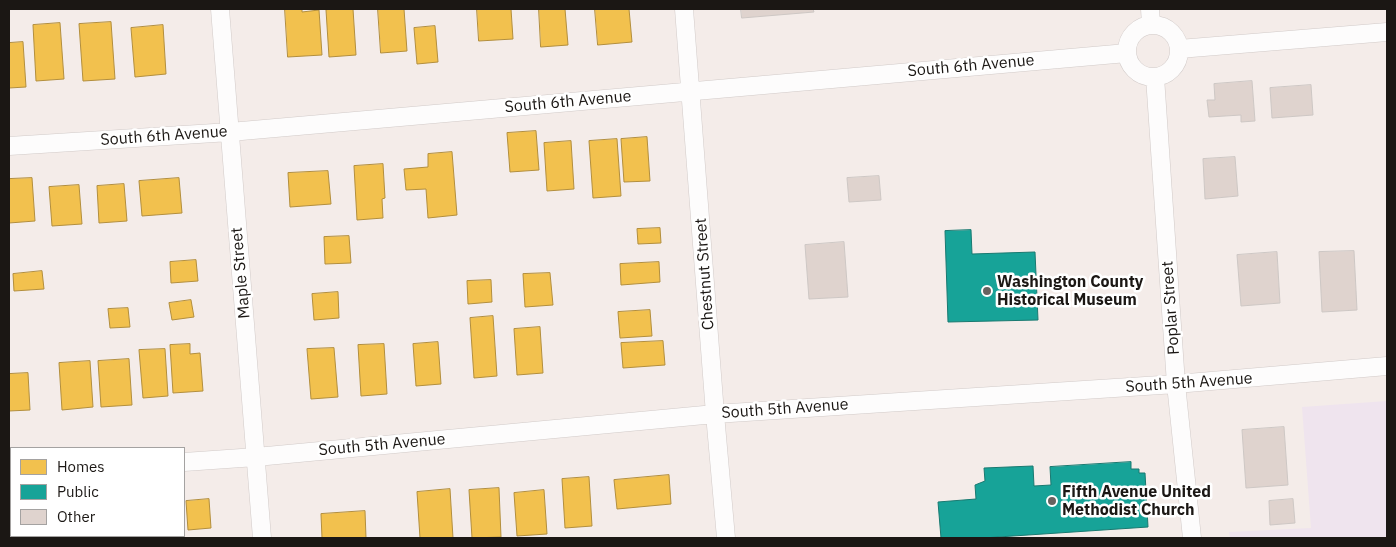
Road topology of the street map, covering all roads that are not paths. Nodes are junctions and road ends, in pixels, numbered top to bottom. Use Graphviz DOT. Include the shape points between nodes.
graph roads {
  1 [pos="220,9"];
  2 [pos="684,9"];
  3 [pos="1151,16"];
  4 [pos="1387,32"];
  5 [pos="1179,49"];
  6 [pos="1127,52"];
  7 [pos="1155,77"];
  8 [pos="691,90"];
  9 [pos="230,132"];
  10 [pos="9,146"];
  11 [pos="1387,366"];
  12 [pos="1176,384"];
  13 [pos="715,414"];
  14 [pos="256,457"];
  15 [pos="185,462"];
  16 [pos="262,538"];
  17 [pos="726,538"];
  18 [pos="1192,538"];
  1 -- 9 [label="street, Maple Street"];
  2 -- 8 [label="street, Chestnut Street"];
  3 -- 5 [label="street" via="1170,30"];
  3 -- 6 [label="street" via="1133,33"];
  4 -- 5 [label="street"];
  5 -- 7 [label="street" via="1173,68"];
  6 -- 7 [label="street" via="1136,70 1145,76"];
  6 -- 8 [label="street, South 6th Avenue"];
  7 -- 12 [label="street, Poplar Street"];
  8 -- 9 [label="street, South 6th Avenue"];
  8 -- 13 [label="street, Chestnut Street"];
  9 -- 10 [label="street, South 6th Avenue"];
  9 -- 14 [label="street, Maple Street"];
  11 -- 12 [label="street, South 5th Avenue"];
  12 -- 13 [label="street, South 5th Avenue"];
  12 -- 18 [label="street, Poplar Street"];
  13 -- 14 [label="street, South 5th Avenue"];
  13 -- 17 [label="street, Chestnut Street"];
  14 -- 15 [label="street, South 5th Avenue"];
  14 -- 16 [label="street, Maple Street"];
}
